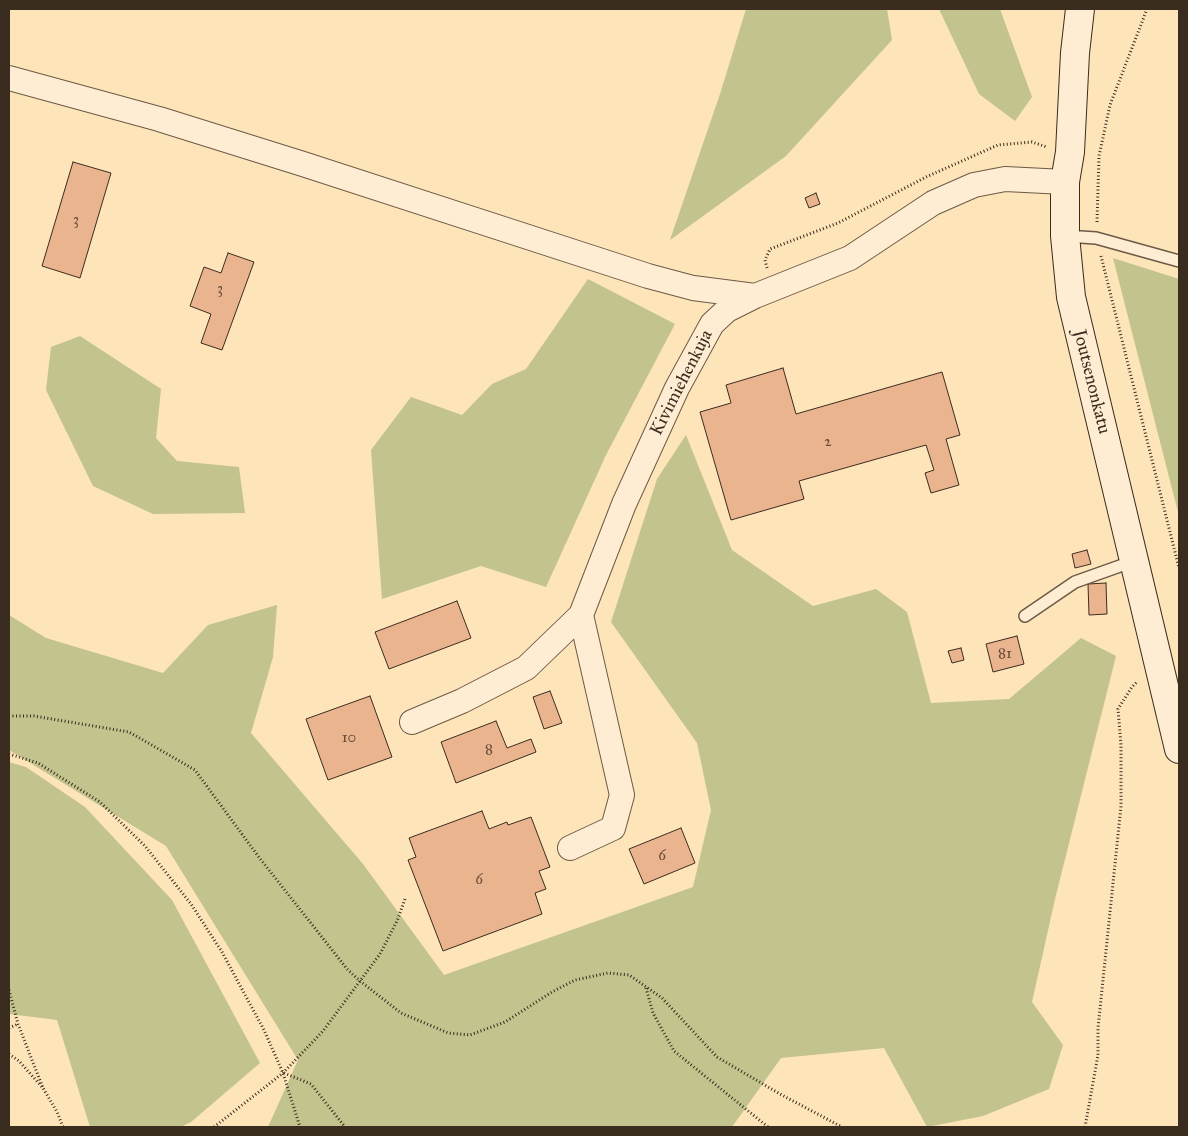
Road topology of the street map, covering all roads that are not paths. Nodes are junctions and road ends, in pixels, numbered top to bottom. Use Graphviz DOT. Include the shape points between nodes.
graph roads {
  1 [pos="1080,9"];
  2 [pos="9,78"];
  3 [pos="1066,182"];
  4 [pos="1065,236"];
  5 [pos="1179,261"];
  6 [pos="763,293"];
  7 [pos="1134,561"];
  8 [pos="581,615"];
  9 [pos="1025,616"];
  10 [pos="412,722"];
  11 [pos="1179,748"];
  12 [pos="570,848"];
  1 -- 3 [label="main road, Joutsenonkatu"];
  2 -- 6 [label="street" via="159,119 648,276 693,288"];
  3 -- 4 [label="main road, Joutsenonkatu"];
  3 -- 6 [label="street, Kivimiehenkuja" via="1005,179 974,185 933,203 850,258"];
  4 -- 5 [label="lane" via="1096,238"];
  4 -- 7 [label="main road, Joutsenonkatu" via="1071,297"];
  6 -- 8 [label="street, Kivimiehenkuja" via="727,310 712,324 677,388 624,504"];
  7 -- 9 [label="lane" via="1075,582"];
  7 -- 11 [label="main road, Joutsenonkatu"];
  8 -- 10 [label="street, Kivimiehenkuja" via="526,668"];
  8 -- 12 [label="street" via="622,795 613,828"];
}
